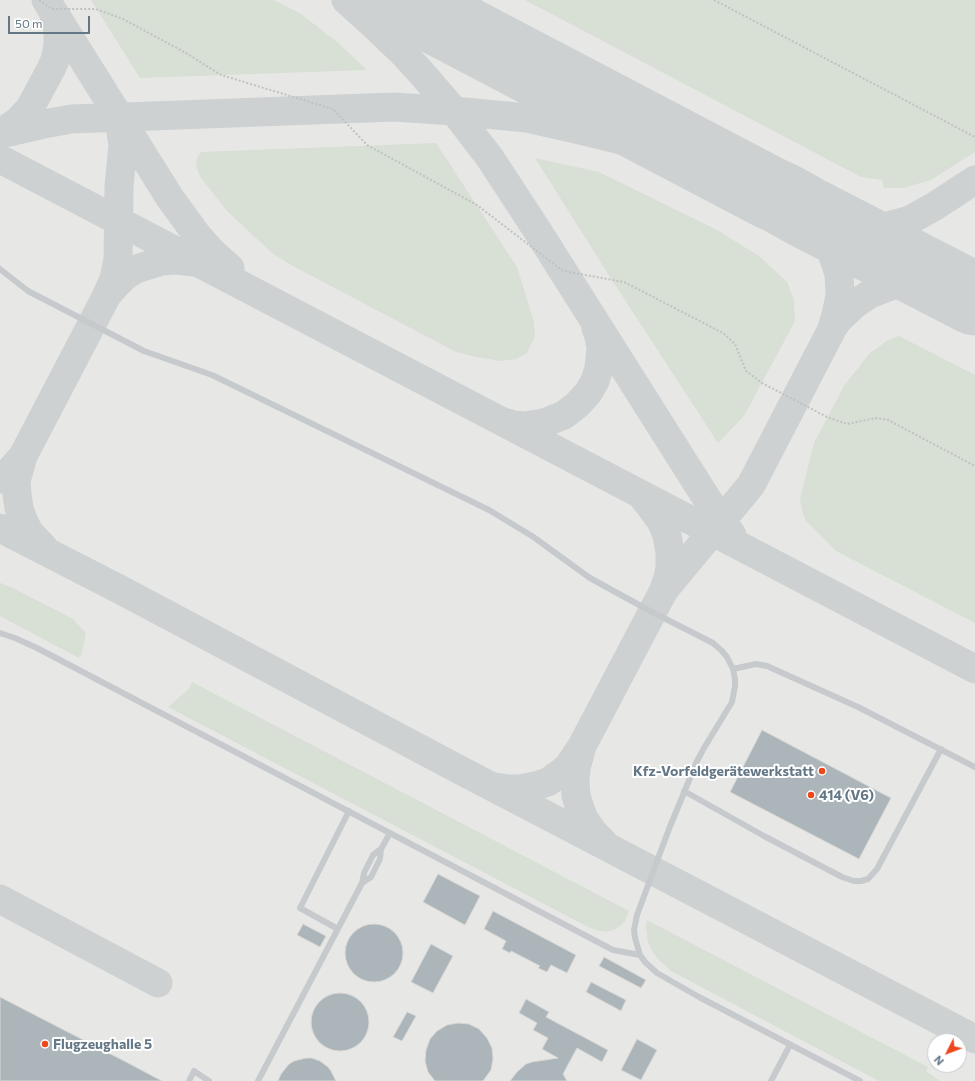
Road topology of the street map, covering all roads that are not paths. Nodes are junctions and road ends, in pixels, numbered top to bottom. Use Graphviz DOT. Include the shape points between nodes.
graph roads {
  1 [pos="0,269"];
  2 [pos="0,633"];
  3 [pos="733,669"];
  4 [pos="941,749"];
  5 [pos="975,767"];
  6 [pos="684,791"];
  7 [pos="349,811"];
  8 [pos="390,833"];
  9 [pos="338,929"];
  10 [pos="640,955"];
  11 [pos="790,1044"];
  12 [pos="190,1081"];
  13 [pos="209,1081"];
  14 [pos="258,1081"];
  15 [pos="771,1081"];
  16 [pos="860,1081"];
  1 -- 3 [label="lane" via="28,291 144,351 212,375 489,510 532,536 590,578 713,643 727,657"];
  2 -- 7 [label="lane" via="37,648"];
  3 -- 4 [label="lane" via="756,664 767,666 858,707"];
  3 -- 6 [label="lane" via="735,686 732,702 704,748"];
  4 -- 5 [label="lane"];
  4 -- 6 [label="lane" via="877,869 861,881 854,882 842,877"];
  6 -- 10 [label="lane" via="637,915 634,930"];
  7 -- 8 [label="lane"];
  7 -- 9 [label="lane" via="300,908"];
  8 -- 9 [label="lane" via="381,849 373,856 364,873 362,884"];
  8 -- 10 [label="lane" via="613,950"];
  9 -- 14 [label="lane"];
  10 -- 11 [label="lane" via="657,973"];
  11 -- 15 [label="lane"];
  11 -- 16 [label="lane"];
  12 -- 13 [label="lane" via="194,1071"];
}
